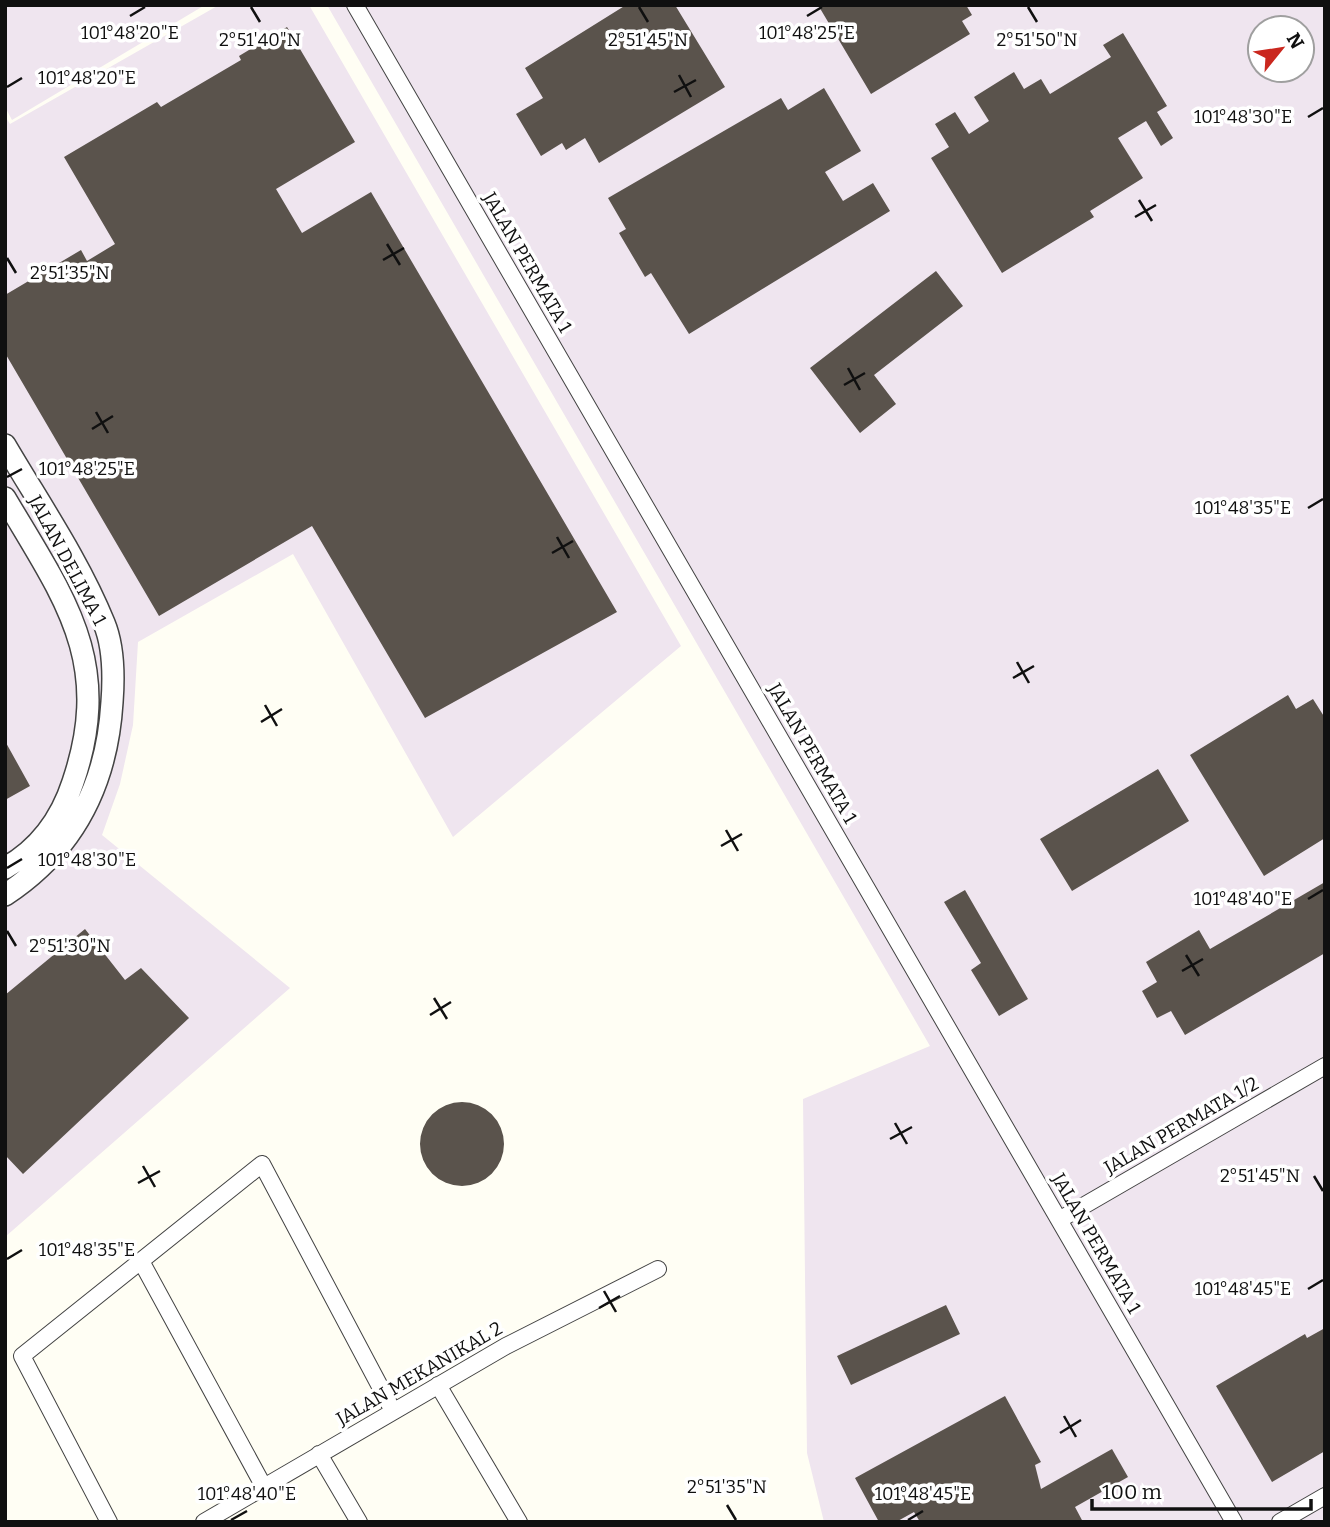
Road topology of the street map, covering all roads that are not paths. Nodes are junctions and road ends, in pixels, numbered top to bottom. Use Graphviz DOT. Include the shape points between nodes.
graph roads {
  1 [pos="355,5"];
  2 [pos="5,445"];
  3 [pos="5,498"];
  4 [pos="5,868"];
  5 [pos="5,895"];
  6 [pos="1325,1066"];
  7 [pos="1059,1220"];
  8 [pos="141,1261"];
  9 [pos="658,1269"];
  10 [pos="439,1385"];
  11 [pos="393,1411"];
  12 [pos="318,1454"];
  13 [pos="264,1487"];
  14 [pos="1325,1496"];
  15 [pos="109,1522"];
  16 [pos="204,1522"];
  17 [pos="359,1522"];
  18 [pos="519,1522"];
  19 [pos="1234,1522"];
  20 [pos="1280,1522"];
  1 -- 7 [label="street, JALAN PERMATA 1"];
  2 -- 5 [label="street, JALAN DELIMA 1" via="105,625 113,684 110,733 98,785 78,823 29,879"];
  3 -- 4 [label="street, JALAN DELIMA 1" via="66,602 81,641 89,690 88,725 69,792 55,822 36,846"];
  6 -- 7 [label="street, JALAN PERMATA 1/2"];
  7 -- 19 [label="street, JALAN PERMATA 1"];
  8 -- 11 [label="street" via="262,1164"];
  8 -- 13 [label="street"];
  8 -- 15 [label="street" via="22,1356"];
  9 -- 10 [label="street, JALAN MEKANIKAL 2"];
  10 -- 11 [label="street, JALAN MEKANIKAL 2"];
  10 -- 18 [label="street"];
  11 -- 12 [label="street, JALAN MEKANIKAL 2"];
  12 -- 13 [label="street, JALAN MEKANIKAL 2"];
  12 -- 17 [label="street"];
  13 -- 16 [label="street, JALAN MEKANIKAL 2"];
  14 -- 20 [label="street"];
}
